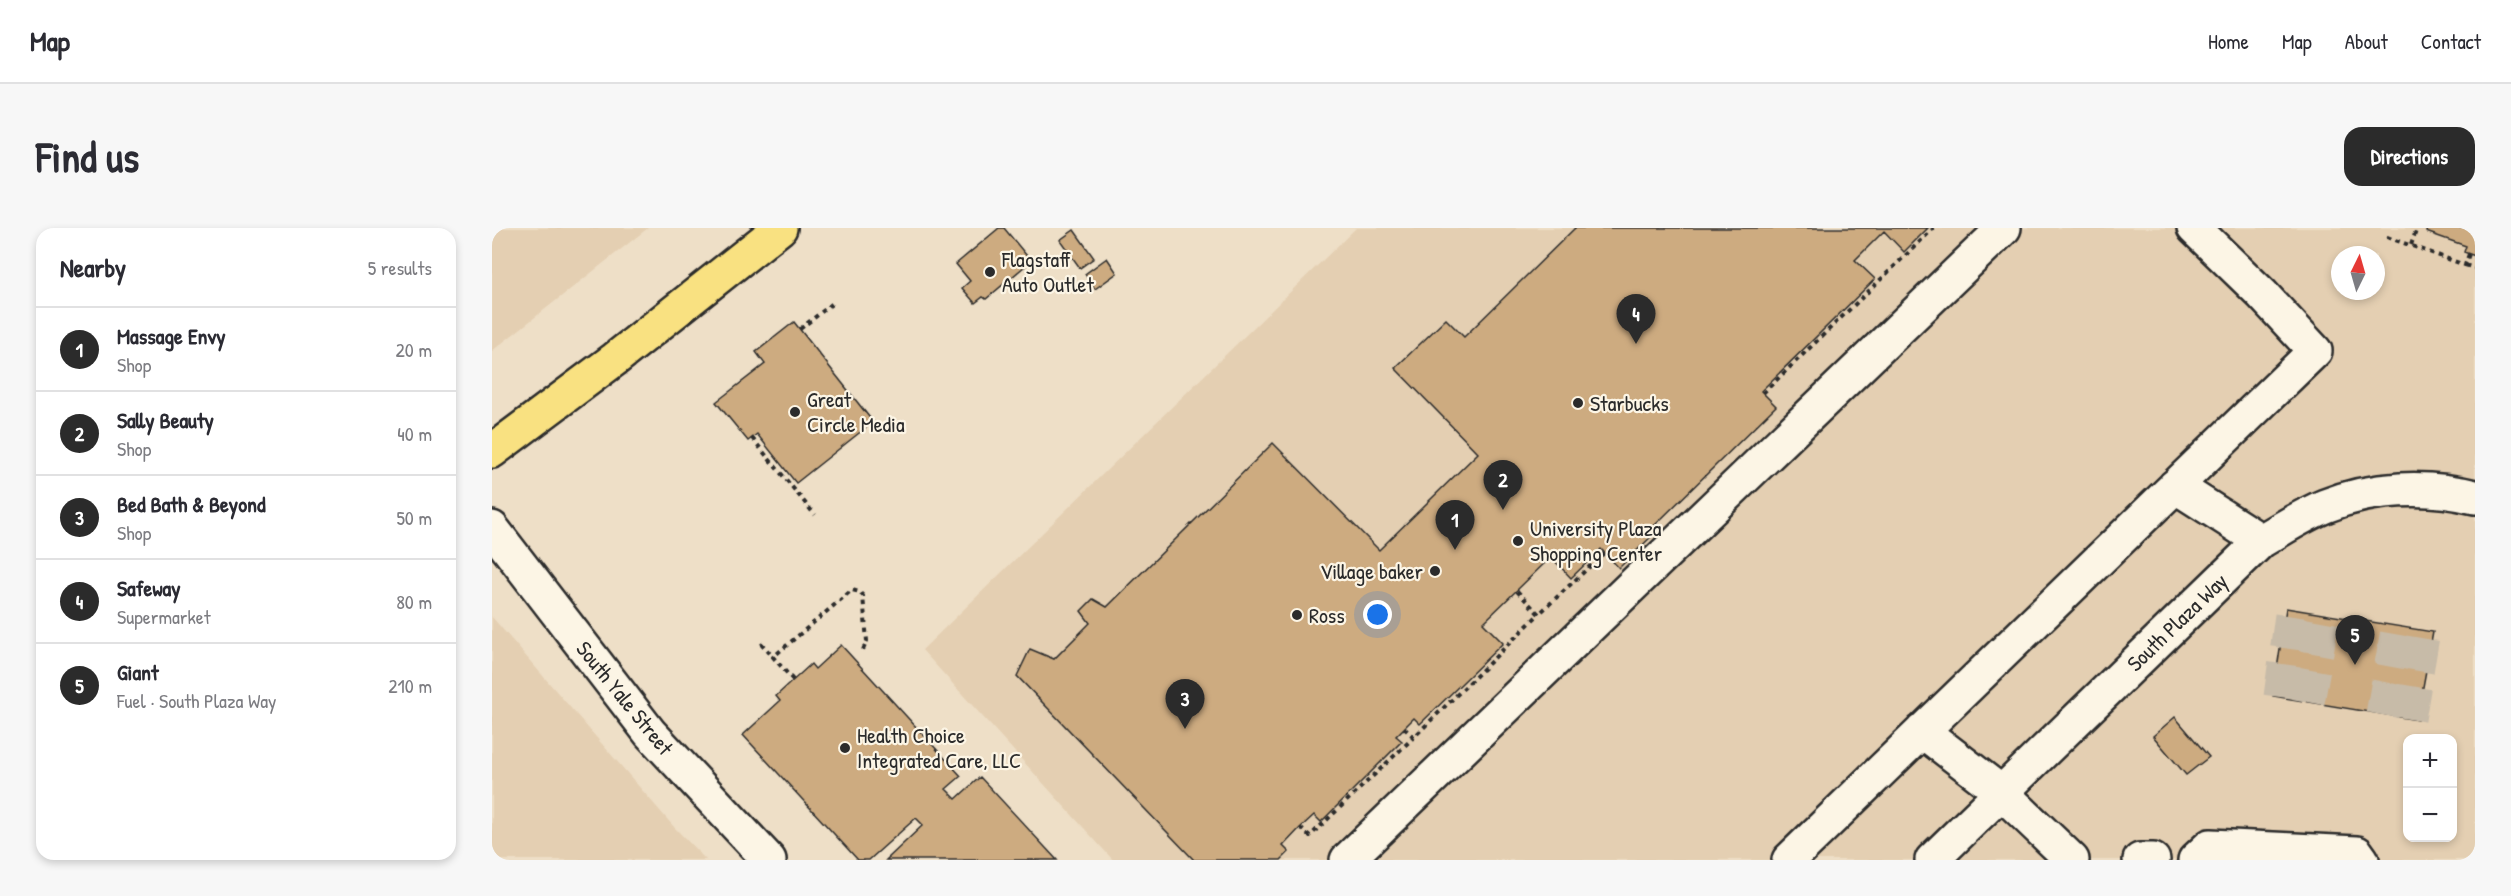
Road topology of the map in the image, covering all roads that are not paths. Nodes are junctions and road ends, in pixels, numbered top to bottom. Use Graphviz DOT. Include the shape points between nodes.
graph roads {
  1 [pos="780,228"];
  2 [pos="2004,228"];
  3 [pos="2194,228"];
  4 [pos="492,451"];
  5 [pos="2175,486"];
  6 [pos="2475,497"];
  7 [pos="492,528"];
  8 [pos="2261,541"];
  9 [pos="1922,731"];
  10 [pos="2001,792"];
  11 [pos="769,860"];
  12 [pos="1347,860"];
  13 [pos="1789,860"];
  14 [pos="1932,860"];
  15 [pos="2072,860"];
  16 [pos="2140,860"];
  17 [pos="2153,860"];
  18 [pos="2195,860"];
  19 [pos="2362,860"];
  1 -- 4 [label="main road"];
  2 -- 12 [label="street"];
  3 -- 5 [label="street" via="2315,351"];
  5 -- 8 [label="street"];
  5 -- 9 [label="street"];
  6 -- 8 [label="street, South Plaza Way" via="2424,489 2355,496 2325,506"];
  7 -- 11 [label="street, South Yale Street" via="650,733"];
  8 -- 10 [label="street, South Plaza Way"];
  9 -- 10 [label="street"];
  9 -- 13 [label="street"];
  10 -- 14 [label="street, South Plaza Way"];
  10 -- 15 [label="street"];
  16 -- 17 [label="street"];
  18 -- 19 [label="street" via="2210,846 2356,854"];
}
